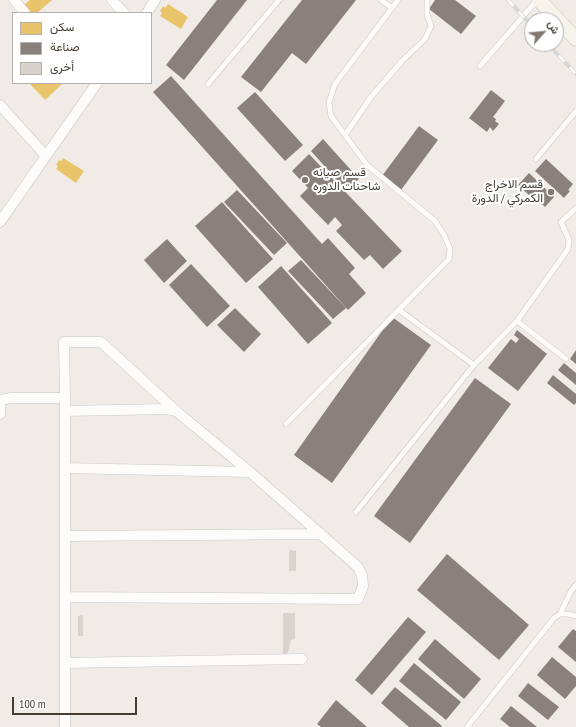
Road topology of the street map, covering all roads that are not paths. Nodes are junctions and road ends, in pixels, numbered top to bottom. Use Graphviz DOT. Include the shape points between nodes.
graph roads {
  1 [pos="14,0"];
  2 [pos="112,0"];
  3 [pos="155,0"];
  4 [pos="279,0"];
  5 [pos="381,0"];
  6 [pos="398,0"];
  7 [pos="427,0"];
  8 [pos="538,0"];
  9 [pos="392,8"];
  10 [pos="24,12"];
  11 [pos="123,12"];
  12 [pos="148,12"];
  13 [pos="576,39"];
  14 [pos="480,66"];
  15 [pos="208,84"];
  16 [pos="91,85"];
  17 [pos="0,105"];
  18 [pos="576,111"];
  19 [pos="345,135"];
  20 [pos="46,156"];
  21 [pos="536,159"];
  22 [pos="576,208"];
  23 [pos="1,217"];
  24 [pos="399,310"];
  25 [pos="517,321"];
  26 [pos="566,359"];
  27 [pos="474,365"];
  28 [pos="65,398"];
  29 [pos="0,400"];
  30 [pos="65,411"];
  31 [pos="176,411"];
  32 [pos="0,414"];
  33 [pos="286,424"];
  34 [pos="65,468"];
  35 [pos="250,472"];
  36 [pos="356,512"];
  37 [pos="321,534"];
  38 [pos="65,536"];
  39 [pos="576,585"];
  40 [pos="65,597"];
  41 [pos="560,614"];
  42 [pos="576,616"];
  43 [pos="302,659"];
  44 [pos="65,663"];
  45 [pos="65,727"];
  46 [pos="467,727"];
  1 -- 10 [label="street"];
  2 -- 11 [label="street"];
  3 -- 12 [label="street"];
  4 -- 15 [label="lane"];
  5 -- 9 [label="lane"];
  6 -- 9 [label="lane"];
  7 -- 19 [label="lane" via="427,14 431,26 425,38 371,97"];
  8 -- 13 [label="main road"];
  8 -- 14 [label="lane"];
  9 -- 19 [label="lane" via="335,84 329,102 331,116"];
  16 -- 20 [label="street"];
  17 -- 20 [label="street"];
  18 -- 21 [label="lane"];
  19 -- 24 [label="lane" via="367,165 435,221 450,249 449,259"];
  20 -- 23 [label="street"];
  22 -- 25 [label="lane" via="561,222 569,240 568,249"];
  24 -- 27 [label="lane"];
  24 -- 33 [label="lane"];
  25 -- 26 [label="lane"];
  25 -- 27 [label="lane"];
  27 -- 36 [label="lane"];
  28 -- 29 [label="street"];
  28 -- 30 [label="street"];
  28 -- 31 [label="street" via="64,342 101,342"];
  29 -- 32 [label="street"];
  30 -- 31 [label="street"];
  30 -- 34 [label="street"];
  31 -- 35 [label="street"];
  34 -- 35 [label="street"];
  34 -- 38 [label="street"];
  35 -- 37 [label="street"];
  37 -- 38 [label="street"];
  37 -- 40 [label="street" via="358,567 363,586 358,599"];
  38 -- 40 [label="street"];
  39 -- 41 [label="lane"];
  40 -- 44 [label="street"];
  41 -- 42 [label="lane"];
  41 -- 46 [label="lane" via="554,618"];
  43 -- 44 [label="street"];
  44 -- 45 [label="street"];
}
